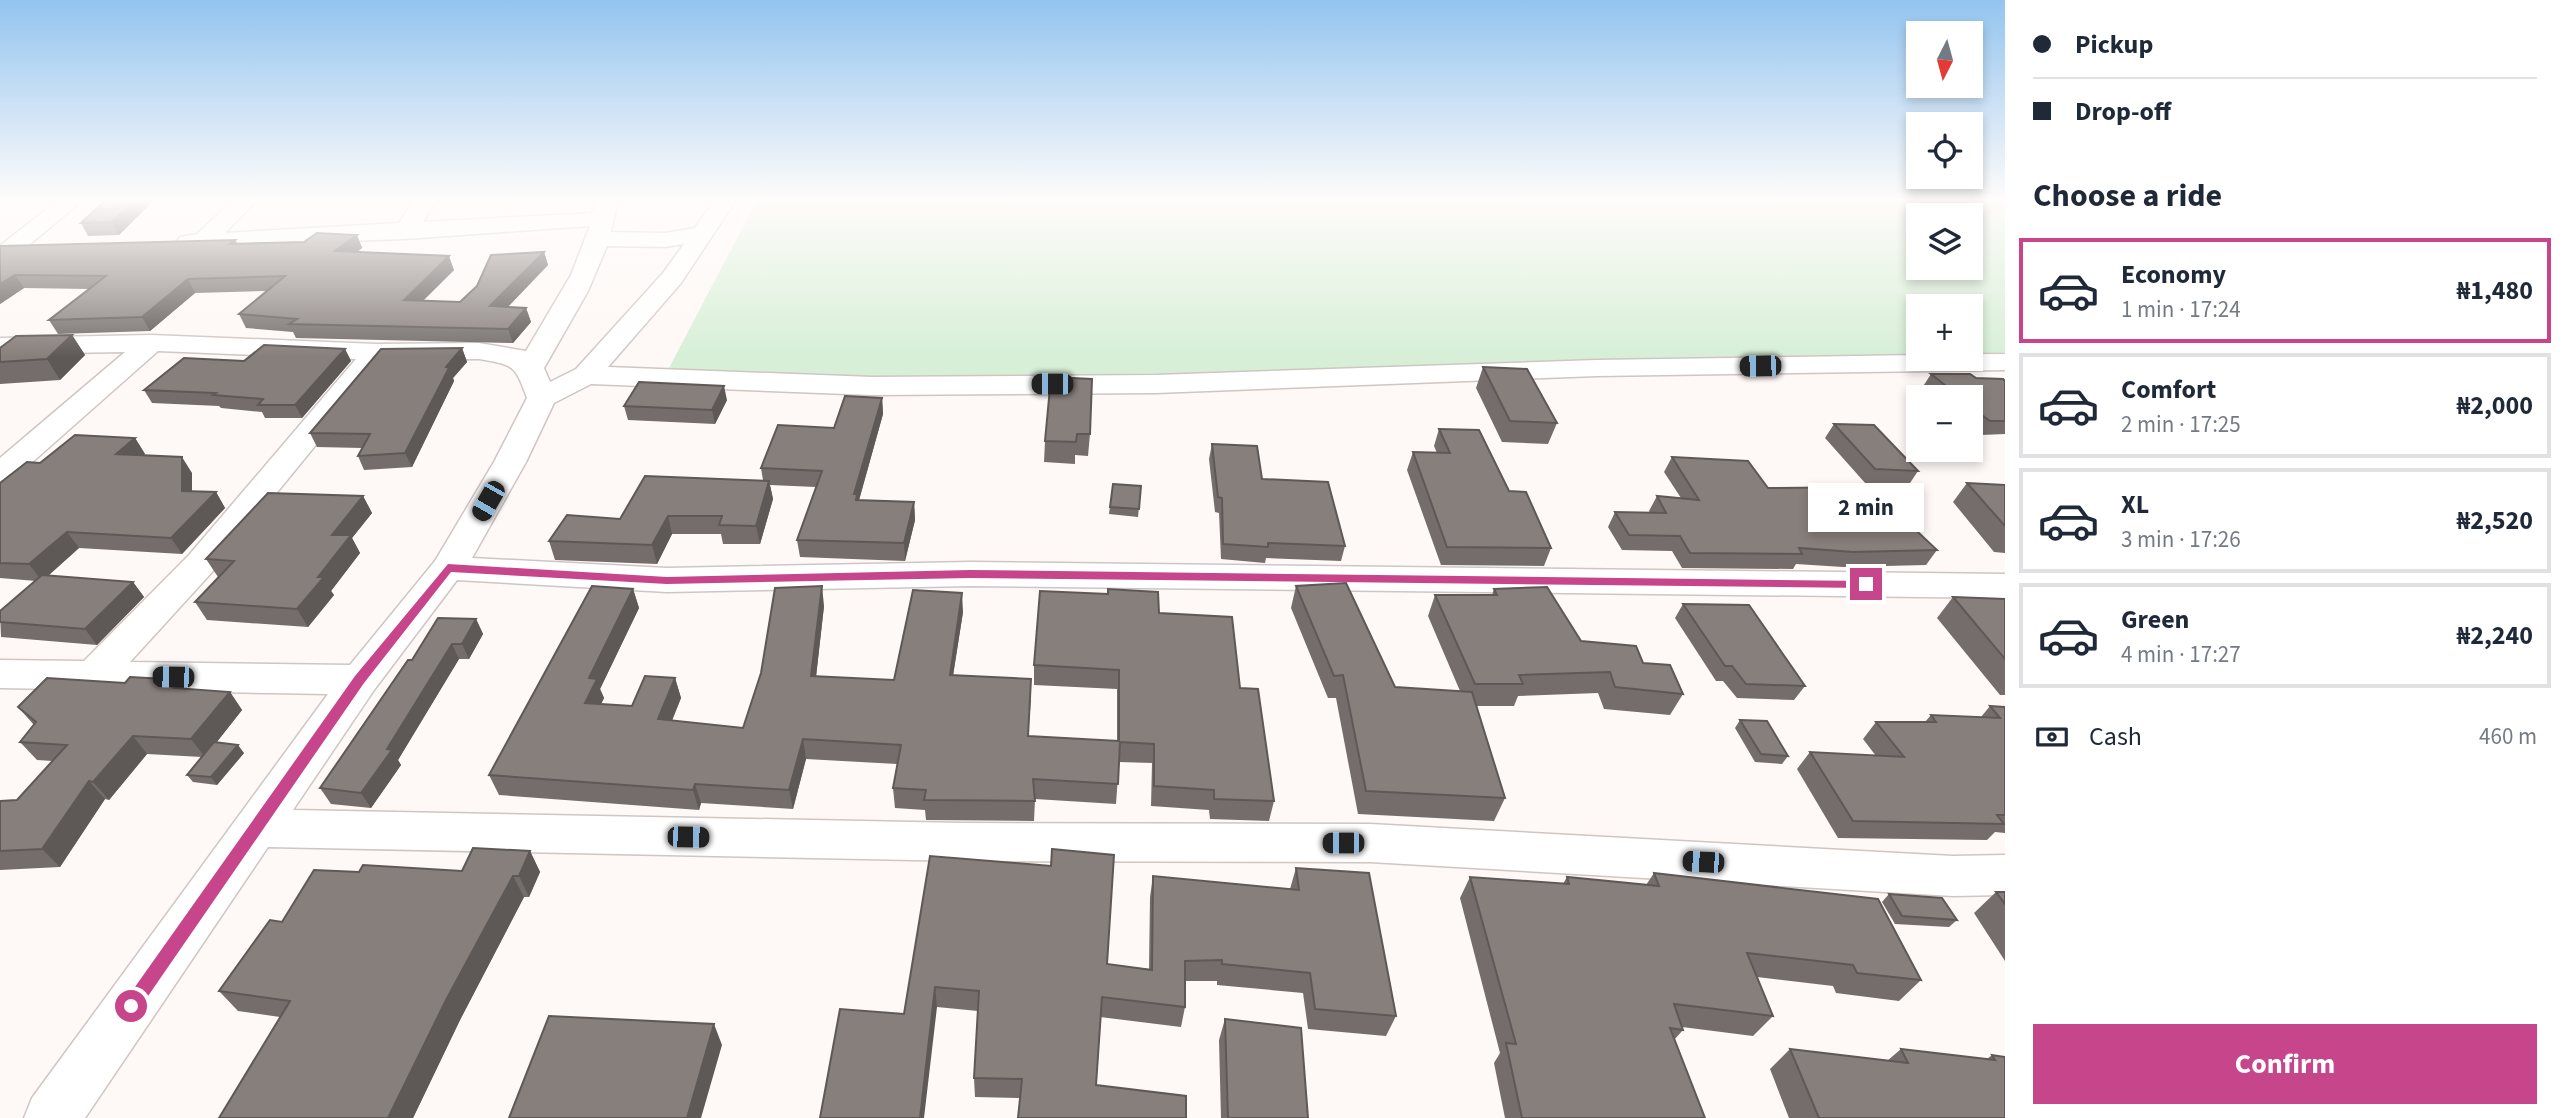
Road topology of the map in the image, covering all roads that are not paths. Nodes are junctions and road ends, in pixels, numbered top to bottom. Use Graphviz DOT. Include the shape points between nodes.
graph roads {
  1 [pos="590,252"];
  2 [pos="688,252"];
  3 [pos="151,344"];
  4 [pos="0,346"];
  5 [pos="377,352"];
  6 [pos="2005,362"];
  7 [pos="586,375"];
  8 [pos="536,383"];
  9 [pos="0,474"];
  10 [pos="448,568"];
  11 [pos="2005,586"];
  12 [pos="0,674"];
  13 [pos="93,676"];
  14 [pos="360,680"];
  15 [pos="257,828"];
  16 [pos="2005,875"];
  17 [pos="52,1118"];
  1 -- 8 [label="street"];
  2 -- 7 [label="street" via="672,278"];
  3 -- 4 [label="street"];
  3 -- 5 [label="street"];
  3 -- 9 [label="street"];
  5 -- 8 [label="street" via="479,352 519,358"];
  5 -- 13 [label="street" via="201,563"];
  6 -- 7 [label="street" via="1597,368 1156,384 872,386"];
  7 -- 8 [label="street"];
  8 -- 10 [label="street" via="510,462"];
  10 -- 11 [label="street" via="667,580 984,574"];
  10 -- 14 [label="street"];
  12 -- 13 [label="street"];
  13 -- 14 [label="street"];
  14 -- 15 [label="street"];
  15 -- 16 [label="street" via="935,841 1370,843 1953,876"];
  15 -- 17 [label="street"];
}
